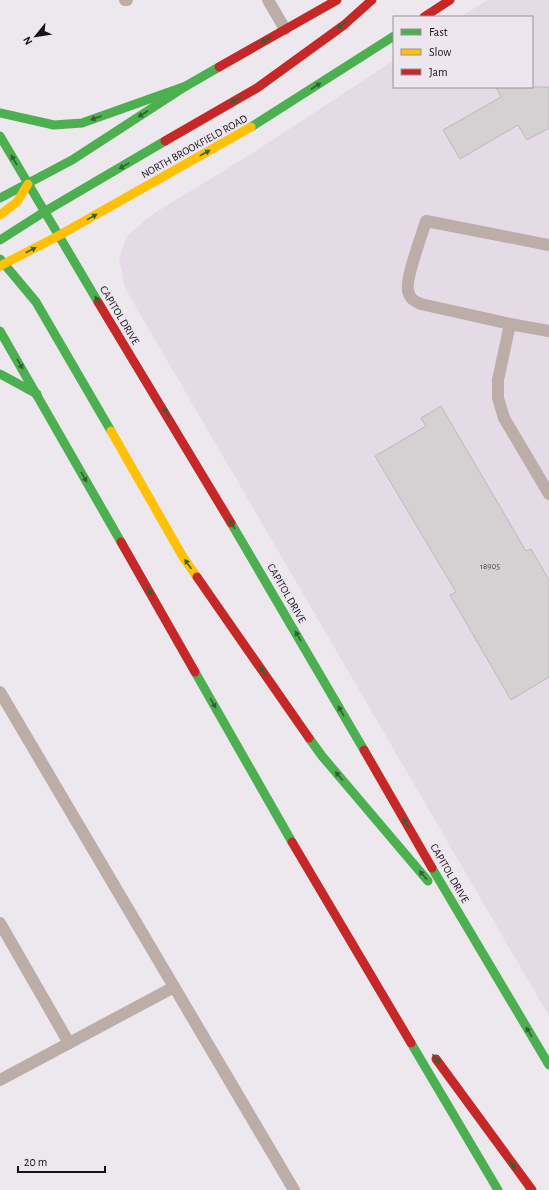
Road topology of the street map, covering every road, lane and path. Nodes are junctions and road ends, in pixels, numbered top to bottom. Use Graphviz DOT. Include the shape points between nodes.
graph roads {
  1 [pos="268,0"];
  2 [pos="337,0"];
  3 [pos="372,0"];
  4 [pos="450,0"];
  5 [pos="426,16"];
  6 [pos="285,29"];
  7 [pos="393,37"];
  8 [pos="186,86"];
  9 [pos="0,113"];
  10 [pos="0,136"];
  11 [pos="28,184"];
  12 [pos="0,198"];
  13 [pos="44,212"];
  14 [pos="0,215"];
  15 [pos="58,236"];
  16 [pos="0,240"];
  17 [pos="549,244"];
  18 [pos="1,263"];
  19 [pos="510,324"];
  20 [pos="0,331"];
  21 [pos="549,331"];
  22 [pos="0,374"];
  23 [pos="37,394"];
  24 [pos="549,494"];
  25 [pos="0,692"];
  26 [pos="0,923"];
  27 [pos="466,926"];
  28 [pos="363,960"];
  29 [pos="174,987"];
  30 [pos="414,1030"];
  31 [pos="69,1043"];
  32 [pos="428,1049"];
  33 [pos="549,1065"];
  34 [pos="0,1080"];
  35 [pos="294,1190"];
  36 [pos="498,1190"];
  37 [pos="532,1190"];
  1 -- 6 [label="lane"];
  2 -- 6 [label="main road"];
  3 -- 13 [label="main road, one-way" via="344,25 257,88"];
  4 -- 5 [label="main road"];
  6 -- 8 [label="main road, one-way"];
  15 -- 7 [label="main road, NORTH BROOKFIELD ROAD, one-way" via="255,126"];
  8 -- 9 [label="main road, one-way" via="82,123 54,125"];
  8 -- 11 [label="main road, one-way" via="72,160"];
  11 -- 10 [label="main road, CAPITOL DRIVE, one-way"];
  11 -- 12 [label="main road"];
  11 -- 13 [label="main road, CAPITOL DRIVE"];
  11 -- 14 [label="main road" via="17,202"];
  13 -- 15 [label="main road, CAPITOL DRIVE"];
  13 -- 16 [label="main road"];
  18 -- 15 [label="main road, NORTH BROOKFIELD ROAD, one-way"];
  27 -- 15 [label="main road, CAPITOL DRIVE, one-way" via="204,476"];
  17 -- 19 [label="lane" via="426,221 408,279 408,291 412,300"];
  27 -- 18 [label="main road, one-way" via="322,756 183,557 36,302"];
  19 -- 21 [label="lane"];
  19 -- 24 [label="lane" via="498,380 498,398 504,418"];
  20 -- 23 [label="main road, one-way"];
  22 -- 23 [label="main road"];
  23 -- 28 [label="main road, one-way"];
  25 -- 29 [label="lane"];
  26 -- 31 [label="lane"];
  33 -- 27 [label="main road, CAPITOL DRIVE, one-way"];
  28 -- 30 [label="main road"];
  28 -- 36 [label="main road"];
  29 -- 31 [label="lane"];
  29 -- 35 [label="lane"];
  31 -- 34 [label="lane"];
  32 -- 37 [label="main road, one-way"];
}
